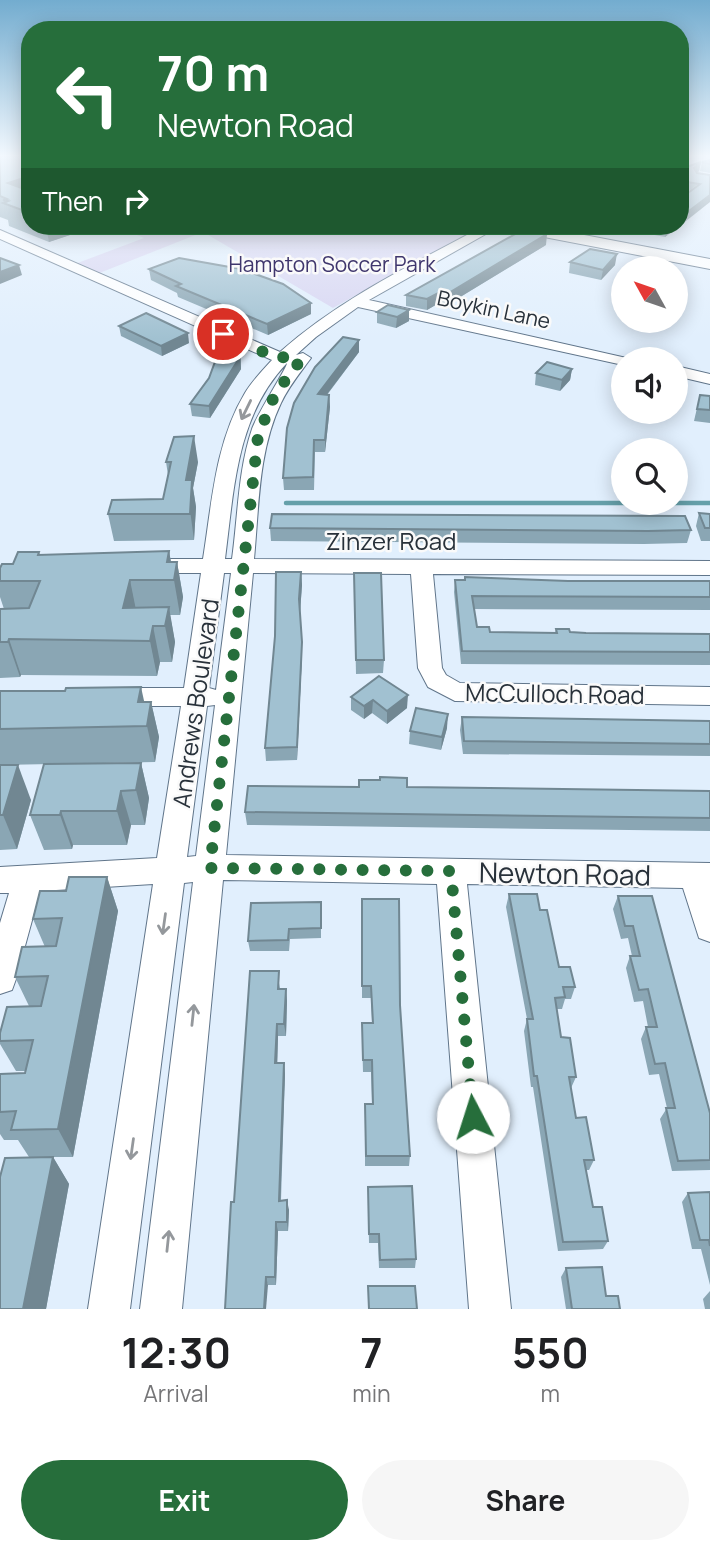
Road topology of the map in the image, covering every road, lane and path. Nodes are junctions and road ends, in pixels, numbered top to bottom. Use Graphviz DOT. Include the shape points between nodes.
graph roads {
  1 [pos="0,234"];
  2 [pos="478,235"];
  3 [pos="497,235"];
  4 [pos="560,235"];
  5 [pos="710,264"];
  6 [pos="363,304"];
  7 [pos="611,357"];
  8 [pos="292,359"];
  9 [pos="688,374"];
  10 [pos="710,379"];
  11 [pos="243,565"];
  12 [pos="126,566"];
  13 [pos="214,566"];
  14 [pos="421,566"];
  15 [pos="710,568"];
  16 [pos="710,696"];
  17 [pos="83,697"];
  18 [pos="195,697"];
  19 [pos="228,697"];
  20 [pos="210,868"];
  21 [pos="172,871"];
  22 [pos="451,871"];
  23 [pos="702,875"];
  24 [pos="14,880"];
  25 [pos="710,928"];
  26 [pos="0,979"];
  27 [pos="109,1309"];
  28 [pos="161,1309"];
  29 [pos="490,1309"];
  1 -- 8 [label="street"];
  2 -- 6 [label="street, Andrews Boulevard"];
  3 -- 6 [label="street, Andrews Boulevard"];
  4 -- 5 [label="main road"];
  6 -- 7 [label="street, Boykin Lane"];
  6 -- 8 [label="street, Andrews Boulevard" via="322,323"];
  8 -- 11 [label="street, Andrews Boulevard" via="262,422"];
  8 -- 13 [label="street, Andrews Boulevard, one-way" via="267,375 237,429"];
  9 -- 10 [label="street"];
  11 -- 13 [label="street, Zinzer Road"];
  11 -- 14 [label="street, Zinzer Road"];
  11 -- 19 [label="street, Andrews Boulevard"];
  12 -- 13 [label="street, Zinzer Road"];
  13 -- 18 [label="street, Andrews Boulevard"];
  14 -- 15 [label="street, Zinzer Road"];
  14 -- 16 [label="street, McCulloch Road" via="429,668 437,681 455,692"];
  17 -- 18 [label="street"];
  18 -- 19 [label="street"];
  18 -- 21 [label="street, Andrews Boulevard"];
  19 -- 20 [label="street, Andrews Boulevard"];
  20 -- 21 [label="street, Newton Road"];
  20 -- 22 [label="street, Newton Road"];
  28 -- 20 [label="street, Andrews Boulevard, one-way"];
  21 -- 24 [label="street, Newton Road"];
  21 -- 27 [label="street, Andrews Boulevard, one-way"];
  22 -- 23 [label="street, Newton Road"];
  22 -- 29 [label="street"];
  23 -- 25 [label="street"];
  24 -- 26 [label="street"];
}
